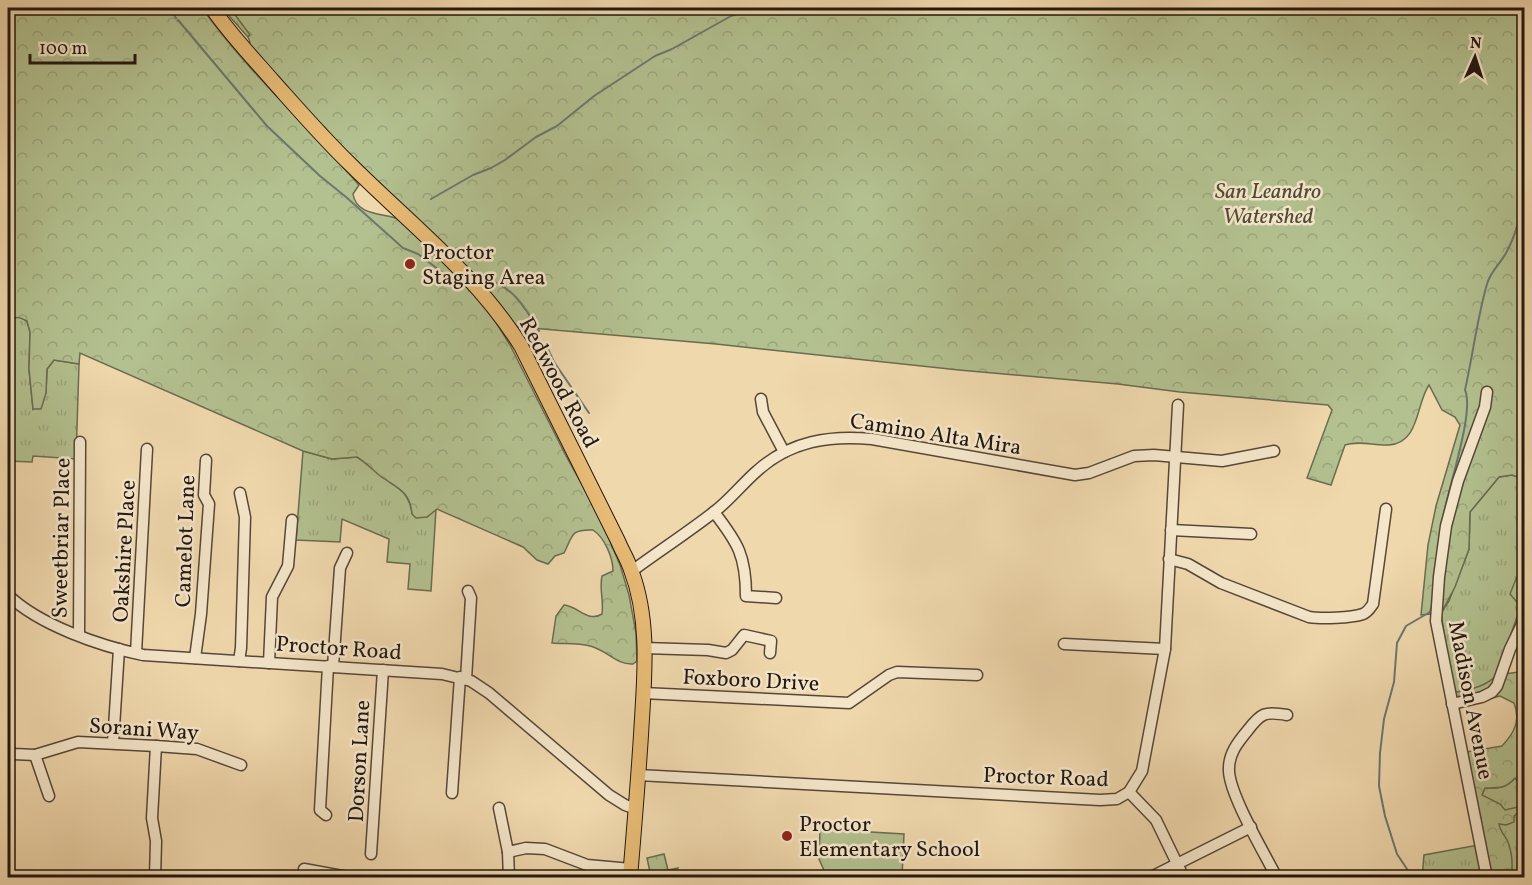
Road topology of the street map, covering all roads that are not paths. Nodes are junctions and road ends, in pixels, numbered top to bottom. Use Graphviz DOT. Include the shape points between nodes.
graph roads {
  1 [pos="212,8"];
  2 [pos="1487,392"];
  3 [pos="761,399"];
  4 [pos="1178,405"];
  5 [pos="80,442"];
  6 [pos="147,449"];
  7 [pos="1274,451"];
  8 [pos="784,452"];
  9 [pos="1173,456"];
  10 [pos="206,460"];
  11 [pos="240,493"];
  12 [pos="1386,509"];
  13 [pos="714,512"];
  14 [pos="292,520"];
  15 [pos="1171,530"];
  16 [pos="1251,534"];
  17 [pos="347,553"];
  18 [pos="1169,559"];
  19 [pos="632,571"];
  20 [pos="468,591"];
  21 [pos="8,595"];
  22 [pos="734,595"];
  23 [pos="746,596"];
  24 [pos="776,598"];
  25 [pos="1524,620"];
  26 [pos="79,635"];
  27 [pos="1064,644"];
  28 [pos="644,648"];
  29 [pos="118,649"];
  30 [pos="1165,650"];
  31 [pos="136,653"];
  32 [pos="770,653"];
  33 [pos="195,658"];
  34 [pos="239,661"];
  35 [pos="269,663"];
  36 [pos="330,667"];
  37 [pos="383,670"];
  38 [pos="977,675"];
  39 [pos="463,678"];
  40 [pos="643,693"];
  41 [pos="1452,704"];
  42 [pos="1287,715"];
  43 [pos="113,743"];
  44 [pos="156,746"];
  45 [pos="8,750"];
  46 [pos="35,755"];
  47 [pos="242,765"];
  48 [pos="639,775"];
  49 [pos="1130,792"];
  50 [pos="452,793"];
  51 [pos="49,796"];
  52 [pos="499,808"];
  53 [pos="636,809"];
  54 [pos="326,814"];
  55 [pos="1251,827"];
  56 [pos="508,852"];
  57 [pos="371,854"];
  58 [pos="1177,864"];
  59 [pos="304,869"];
  60 [pos="630,873"];
  61 [pos="155,878"];
  62 [pos="353,878"];
  63 [pos="509,878"];
  64 [pos="1149,878"];
  65 [pos="1184,878"];
  66 [pos="1277,878"];
  67 [pos="1487,878"];
  1 -- 19 [label="main road, Redwood Road" via="349,164 473,282 508,326"];
  2 -- 41 [label="street, Madison Avenue" via="1446,526 1439,577 1436,621"];
  3 -- 8 [label="street" via="763,412"];
  4 -- 9 [label="street, Proctor Road"];
  5 -- 26 [label="street, Sweetbriar Place"];
  6 -- 31 [label="street, Oakshire Place"];
  7 -- 9 [label="street, Camino Alta Mira" via="1222,462"];
  8 -- 9 [label="street, Camino Alta Mira" via="816,440 853,437 1075,475 1134,456"];
  8 -- 13 [label="street, Camino Alta Mira" via="758,470"];
  9 -- 15 [label="street, Proctor Road"];
  10 -- 33 [label="street, Camelot Lane" via="204,495 209,504"];
  11 -- 34 [label="street" via="245,517"];
  12 -- 18 [label="street" via="1373,604 1361,615 1309,617"];
  13 -- 19 [label="street, Camino Alta Mira"];
  13 -- 23 [label="street" via="742,555"];
  14 -- 35 [label="street" via="288,566 272,597"];
  15 -- 16 [label="street"];
  15 -- 18 [label="street, Proctor Road"];
  17 -- 36 [label="street" via="340,568"];
  18 -- 30 [label="street, Proctor Road"];
  19 -- 28 [label="main road, Redwood Road"];
  20 -- 39 [label="street" via="471,598"];
  21 -- 26 [label="street, Proctor Road" via="38,617"];
  22 -- 23 [label="street"];
  23 -- 24 [label="street"];
  25 -- 41 [label="street" via="1497,686 1489,694"];
  26 -- 29 [label="street, Proctor Road"];
  27 -- 30 [label="street"];
  28 -- 32 [label="street" via="726,653 747,635 771,641"];
  28 -- 40 [label="main road, Redwood Road"];
  29 -- 31 [label="street, Proctor Road"];
  29 -- 43 [label="street"];
  30 -- 49 [label="street, Proctor Road" via="1142,771"];
  31 -- 33 [label="street, Proctor Road"];
  33 -- 34 [label="street, Proctor Road"];
  34 -- 35 [label="street, Proctor Road"];
  35 -- 36 [label="street, Proctor Road"];
  36 -- 37 [label="street, Proctor Road"];
  36 -- 54 [label="street" via="320,810"];
  37 -- 39 [label="street, Proctor Road"];
  37 -- 57 [label="street, Dorson Lane"];
  38 -- 40 [label="street, Foxboro Drive" via="897,672 849,703"];
  39 -- 50 [label="street"];
  39 -- 53 [label="street, Proctor Road" via="489,693 609,795"];
  40 -- 48 [label="main road, Redwood Road"];
  41 -- 67 [label="street, Madison Avenue"];
  42 -- 55 [label="street" via="1258,716 1230,759 1232,786"];
  43 -- 44 [label="street, Sorani Way"];
  43 -- 46 [label="street, Sorani Way" via="78,742"];
  44 -- 47 [label="street, Sorani Way" via="197,749"];
  44 -- 61 [label="street"];
  45 -- 46 [label="street, Sorani Way"];
  46 -- 51 [label="street"];
  48 -- 49 [label="street, Proctor Road" via="1100,800 1117,799"];
  48 -- 53 [label="main road, Redwood Road"];
  49 -- 58 [label="street" via="1156,820"];
  52 -- 56 [label="street"];
  53 -- 60 [label="main road, Redwood Road"];
  55 -- 58 [label="street"];
  55 -- 66 [label="street"];
  56 -- 60 [label="street" via="545,849 587,865"];
  56 -- 63 [label="street"];
  58 -- 64 [label="street"];
  58 -- 65 [label="street"];
  59 -- 62 [label="street"];
}
